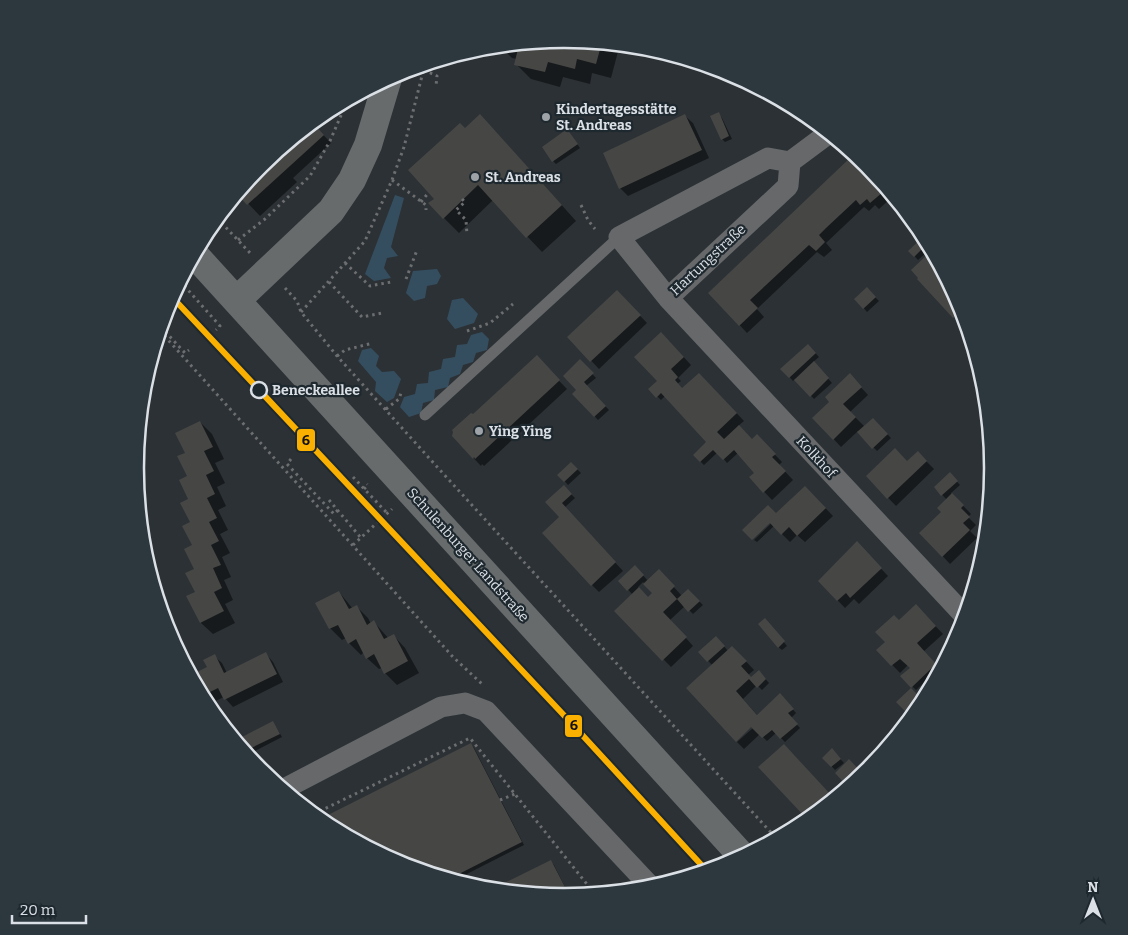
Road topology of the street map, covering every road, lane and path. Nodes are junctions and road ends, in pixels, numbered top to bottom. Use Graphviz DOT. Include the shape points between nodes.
graph roads {
  1 [pos="426,71"];
  2 [pos="424,72"];
  3 [pos="436,86"];
  4 [pos="385,88"];
  5 [pos="343,111"];
  6 [pos="824,137"];
  7 [pos="790,162"];
  8 [pos="392,180"];
  9 [pos="429,192"];
  10 [pos="462,199"];
  11 [pos="421,202"];
  12 [pos="581,206"];
  13 [pos="426,210"];
  14 [pos="222,224"];
  15 [pos="595,229"];
  16 [pos="467,235"];
  17 [pos="619,237"];
  18 [pos="416,250"];
  19 [pos="199,259"];
  20 [pos="345,263"];
  21 [pos="406,279"];
  22 [pos="329,282"];
  23 [pos="391,282"];
  24 [pos="185,287"];
  25 [pos="668,298"];
  26 [pos="237,300"];
  27 [pos="513,304"];
  28 [pos="382,313"];
  29 [pos="216,330"];
  30 [pos="467,331"];
  31 [pos="166,332"];
  32 [pos="165,336"];
  33 [pos="373,343"];
  34 [pos="189,350"];
  35 [pos="337,356"];
  36 [pos="401,393"];
  37 [pos="386,410"];
  38 [pos="425,415"];
  39 [pos="291,460"];
  40 [pos="353,478"];
  41 [pos="329,500"];
  42 [pos="338,510"];
  43 [pos="388,513"];
  44 [pos="361,538"];
  45 [pos="959,610"];
  46 [pos="441,707"];
  47 [pos="290,786"];
  48 [pos="515,794"];
  49 [pos="500,800"];
  50 [pos="321,810"];
  51 [pos="771,833"];
  52 [pos="737,850"];
  53 [pos="644,879"];
  54 [pos="589,887"];
  1 -- 3 [label="path" via="437,76"];
  2 -- 8 [label="path"];
  4 -- 26 [label="main road" via="362,160 331,211"];
  5 -- 14 [label="path" via="310,176 238,240"];
  6 -- 7 [label="street"];
  7 -- 17 [label="street" via="768,158"];
  7 -- 25 [label="street, Hartungstraße" via="788,186"];
  8 -- 11 [label="path"];
  8 -- 20 [label="path" via="365,241"];
  9 -- 11 [label="path"];
  10 -- 16 [label="path" via="465,202 456,210 466,220"];
  11 -- 13 [label="path"];
  12 -- 15 [label="path"];
  17 -- 25 [label="street, Hartungstraße"];
  17 -- 38 [label="lane"];
  18 -- 21 [label="path"];
  19 -- 26 [label="main road, Schulenburger Landstraße"];
  20 -- 22 [label="path"];
  20 -- 23 [label="path" via="370,286"];
  22 -- 28 [label="path" via="362,317"];
  22 -- 35 [label="path" via="301,312"];
  24 -- 29 [label="path" via="220,326"];
  25 -- 45 [label="street, Kolkhof"];
  26 -- 52 [label="main road, Schulenburger Landstraße"];
  27 -- 30 [label="path" via="490,323"];
  31 -- 34 [label="path" via="185,353"];
  32 -- 46 [label="path" via="453,657 483,683"];
  33 -- 35 [label="path" via="345,350"];
  35 -- 37 [label="path"];
  36 -- 37 [label="path"];
  37 -- 51 [label="path"];
  39 -- 42 [label="path" via="287,464 334,514"];
  40 -- 43 [label="path"];
  41 -- 42 [label="path"];
  42 -- 44 [label="path"];
  46 -- 47 [label="street"];
  46 -- 53 [label="street" via="465,703 486,711"];
  48 -- 49 [label="path"];
  48 -- 50 [label="path" via="470,738"];
  48 -- 54 [label="path"];
}
